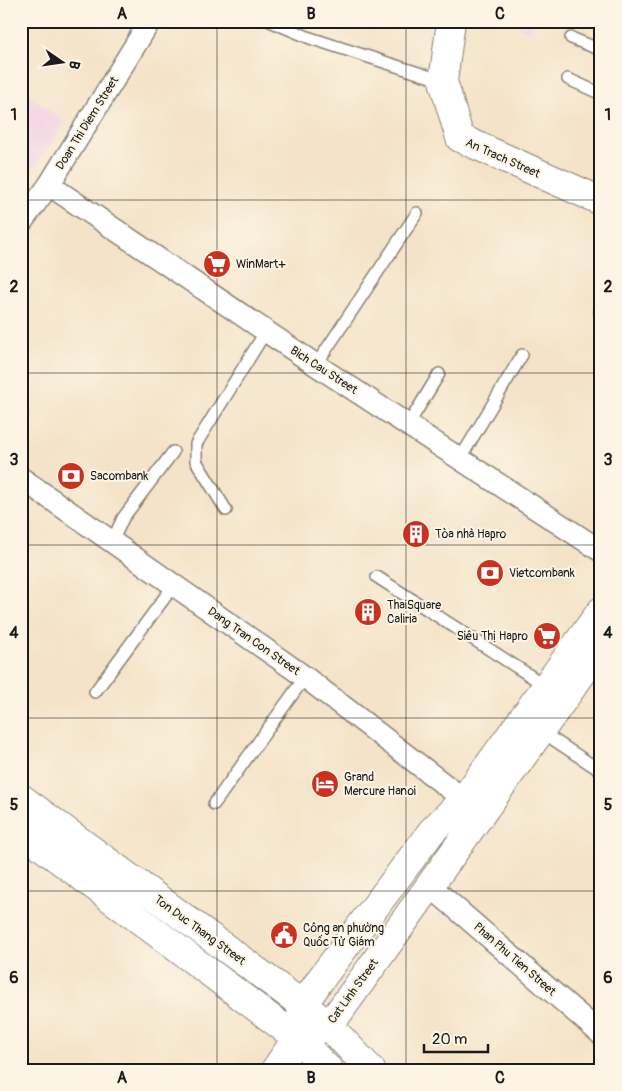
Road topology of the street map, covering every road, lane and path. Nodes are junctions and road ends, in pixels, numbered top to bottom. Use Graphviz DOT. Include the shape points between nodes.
graph roads {
  1 [pos="150,21"];
  2 [pos="270,21"];
  3 [pos="451,21"];
  4 [pos="571,38"];
  5 [pos="601,50"];
  6 [pos="568,79"];
  7 [pos="443,81"];
  8 [pos="601,94"];
  9 [pos="49,185"];
  10 [pos="601,201"];
  11 [pos="417,213"];
  12 [pos="21,223"];
  13 [pos="266,331"];
  14 [pos="522,355"];
  15 [pos="316,365"];
  16 [pos="440,374"];
  17 [pos="408,425"];
  18 [pos="173,452"];
  19 [pos="460,459"];
  20 [pos="21,478"];
  21 [pos="226,510"];
  22 [pos="112,542"];
  23 [pos="601,552"];
  24 [pos="377,577"];
  25 [pos="174,585"];
  26 [pos="601,611"];
  27 [pos="601,647"];
  28 [pos="305,677"];
  29 [pos="546,686"];
  30 [pos="95,692"];
  31 [pos="554,740"];
  32 [pos="601,771"];
  33 [pos="21,798"];
  34 [pos="214,804"];
  35 [pos="472,806"];
  36 [pos="21,831"];
  37 [pos="429,885"];
  38 [pos="303,1005"];
  39 [pos="328,1026"];
  40 [pos="601,1034"];
  41 [pos="297,1038"];
  42 [pos="21,1067"];
  43 [pos="26,1070"];
  44 [pos="275,1070"];
  45 [pos="329,1070"];
  46 [pos="371,1070"];
  1 -- 9 [label="street, Doan Thi Diem Street"];
  2 -- 7 [label="lane" via="310,38"];
  3 -- 7 [label="street, An Trach Street"];
  4 -- 5 [label="lane"];
  6 -- 8 [label="lane"];
  7 -- 10 [label="street, An Trach Street" via="460,138"];
  9 -- 12 [label="street, Doan Thi Diem Street"];
  9 -- 13 [label="street, Bich Cau Street"];
  11 -- 15 [label="lane"];
  13 -- 15 [label="street, Bich Cau Street"];
  13 -- 21 [label="lane" via="196,444 196,461"];
  14 -- 19 [label="lane"];
  15 -- 17 [label="street, Bich Cau Street"];
  16 -- 17 [label="lane"];
  17 -- 19 [label="street, Bich Cau Street"];
  18 -- 22 [label="lane" via="123,518"];
  19 -- 23 [label="street, Bich Cau Street"];
  20 -- 22 [label="street, Dang Tran Con Street"];
  22 -- 25 [label="street, Dang Tran Con Street"];
  24 -- 29 [label="lane"];
  25 -- 28 [label="street, Dang Tran Con Street"];
  25 -- 30 [label="lane"];
  26 -- 29 [label="street, Cat Linh Street"];
  27 -- 35 [label="street, Cat Linh Street"];
  28 -- 34 [label="lane"];
  28 -- 35 [label="street, Dang Tran Con Street"];
  29 -- 35 [label="street, Cat Linh Street"];
  31 -- 32 [label="lane"];
  33 -- 38 [label="street, Ton Duc Thang Street"];
  35 -- 37 [label="street, Cat Linh Street"];
  35 -- 38 [label="street, Cat Linh Street" via="432,831"];
  36 -- 41 [label="street"];
  37 -- 39 [label="street, Cat Linh Street"];
  37 -- 40 [label="street, Phan Phu Tien Street"];
  38 -- 39 [label="street, Ton Duc Thang Street"];
  38 -- 41 [label="street, Cat Linh Street"];
  39 -- 41 [label="street, Cat Linh Street"];
  39 -- 46 [label="street, Ton Duc Thang Street"];
  41 -- 44 [label="street"];
  41 -- 45 [label="street"];
  42 -- 43 [label="lane"];
}
